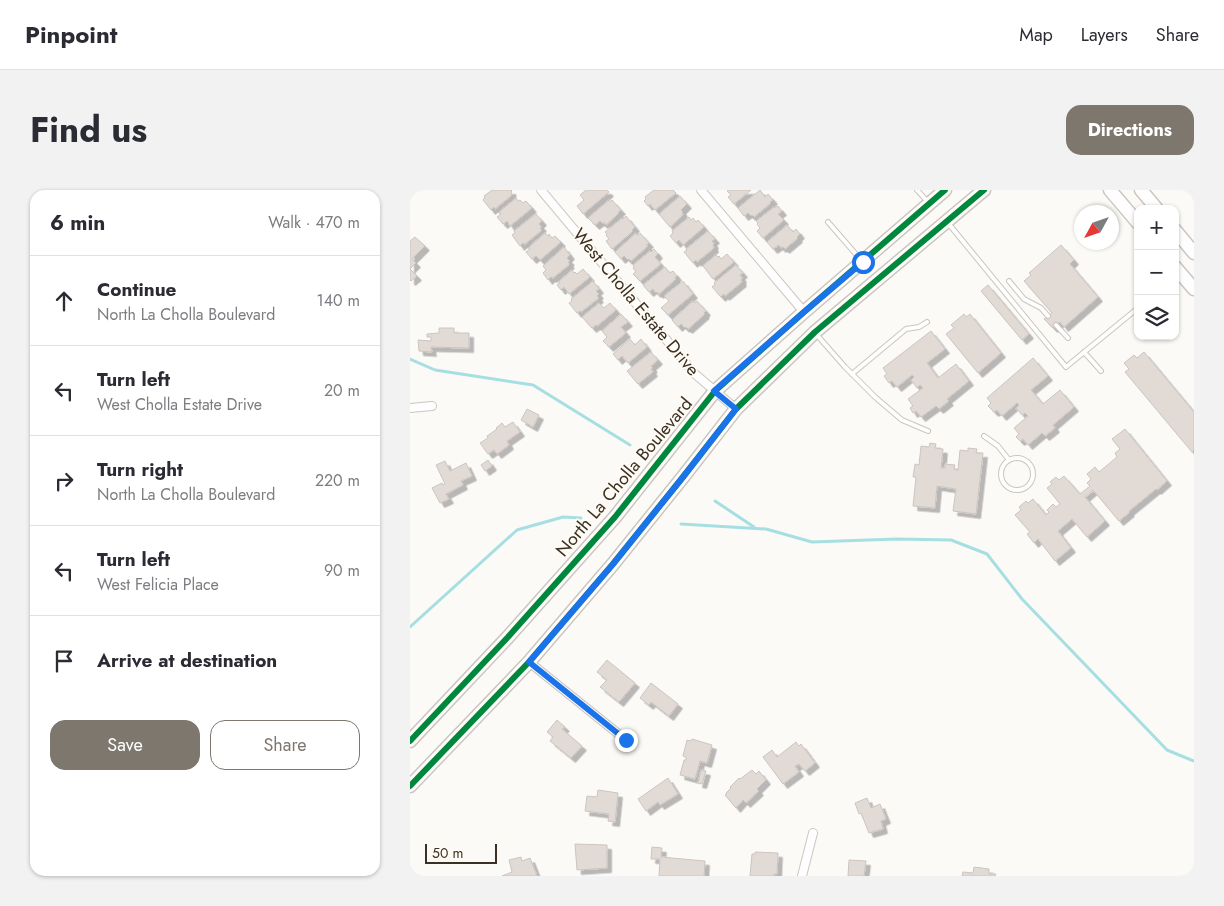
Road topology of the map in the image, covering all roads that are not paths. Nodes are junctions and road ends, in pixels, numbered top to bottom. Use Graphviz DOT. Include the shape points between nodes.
graph roads {
  1 [pos="541,190"];
  2 [pos="701,190"];
  3 [pos="917,190"];
  4 [pos="945,190"];
  5 [pos="984,190"];
  6 [pos="1110,190"];
  7 [pos="1141,190"];
  8 [pos="929,204"];
  9 [pos="1154,205"];
  10 [pos="1134,218"];
  11 [pos="828,222"];
  12 [pos="947,222"];
  13 [pos="1179,235"];
  14 [pos="1194,253"];
  15 [pos="863,262"];
  16 [pos="1179,274"];
  17 [pos="1009,280"];
  18 [pos="1194,289"];
  19 [pos="1134,311"];
  20 [pos="804,312"];
  21 [pos="1048,316"];
  22 [pos="926,322"];
  23 [pos="1056,325"];
  24 [pos="815,332"];
  25 [pos="1068,338"];
  26 [pos="1084,352"];
  27 [pos="1101,371"];
  28 [pos="852,374"];
  29 [pos="714,391"];
  30 [pos="432,406"];
  31 [pos="410,408"];
  32 [pos="736,409"];
  33 [pos="928,431"];
  34 [pos="984,436"];
  35 [pos="1009,460"];
  36 [pos="529,662"];
  37 [pos="626,740"];
  38 [pos="410,741"];
  39 [pos="410,786"];
  40 [pos="813,833"];
  41 [pos="802,876"];
  1 -- 29 [label="street, West Cholla Estate Drive" via="695,374"];
  2 -- 20 [label="street"];
  3 -- 8 [label="lane"];
  4 -- 8 [label="main road, North La Cholla Boulevard"];
  5 -- 12 [label="main road"];
  6 -- 10 [label="main road"];
  7 -- 9 [label="main road"];
  8 -- 15 [label="main road, North La Cholla Boulevard"];
  11 -- 15 [label="lane"];
  12 -- 24 [label="main road"];
  12 -- 26 [label="lane" via="1066,367"];
  13 -- 14 [label="main road"];
  15 -- 20 [label="main road, North La Cholla Boulevard"];
  16 -- 18 [label="main road"];
  17 -- 21 [label="lane" via="1024,300 1041,308"];
  19 -- 26 [label="lane"];
  20 -- 29 [label="main road, North La Cholla Boulevard"];
  22 -- 28 [label="lane" via="920,327 906,328"];
  23 -- 25 [label="lane"];
  24 -- 28 [label="lane"];
  24 -- 32 [label="main road"];
  26 -- 27 [label="lane"];
  28 -- 33 [label="lane" via="874,398 902,420"];
  29 -- 32 [label="street, West Cholla Estate Drive"];
  29 -- 38 [label="main road, North La Cholla Boulevard" via="615,517"];
  30 -- 31 [label="street"];
  32 -- 36 [label="main road" via="613,564"];
  34 -- 35 [label="lane"];
  35 -- 35 [label="lane" via="1002,466 1002,481 1009,488 1024,489 1033,475 1030,465 1020,458"];
  36 -- 37 [label="street"];
  36 -- 39 [label="main road"];
  40 -- 41 [label="street"];
}
